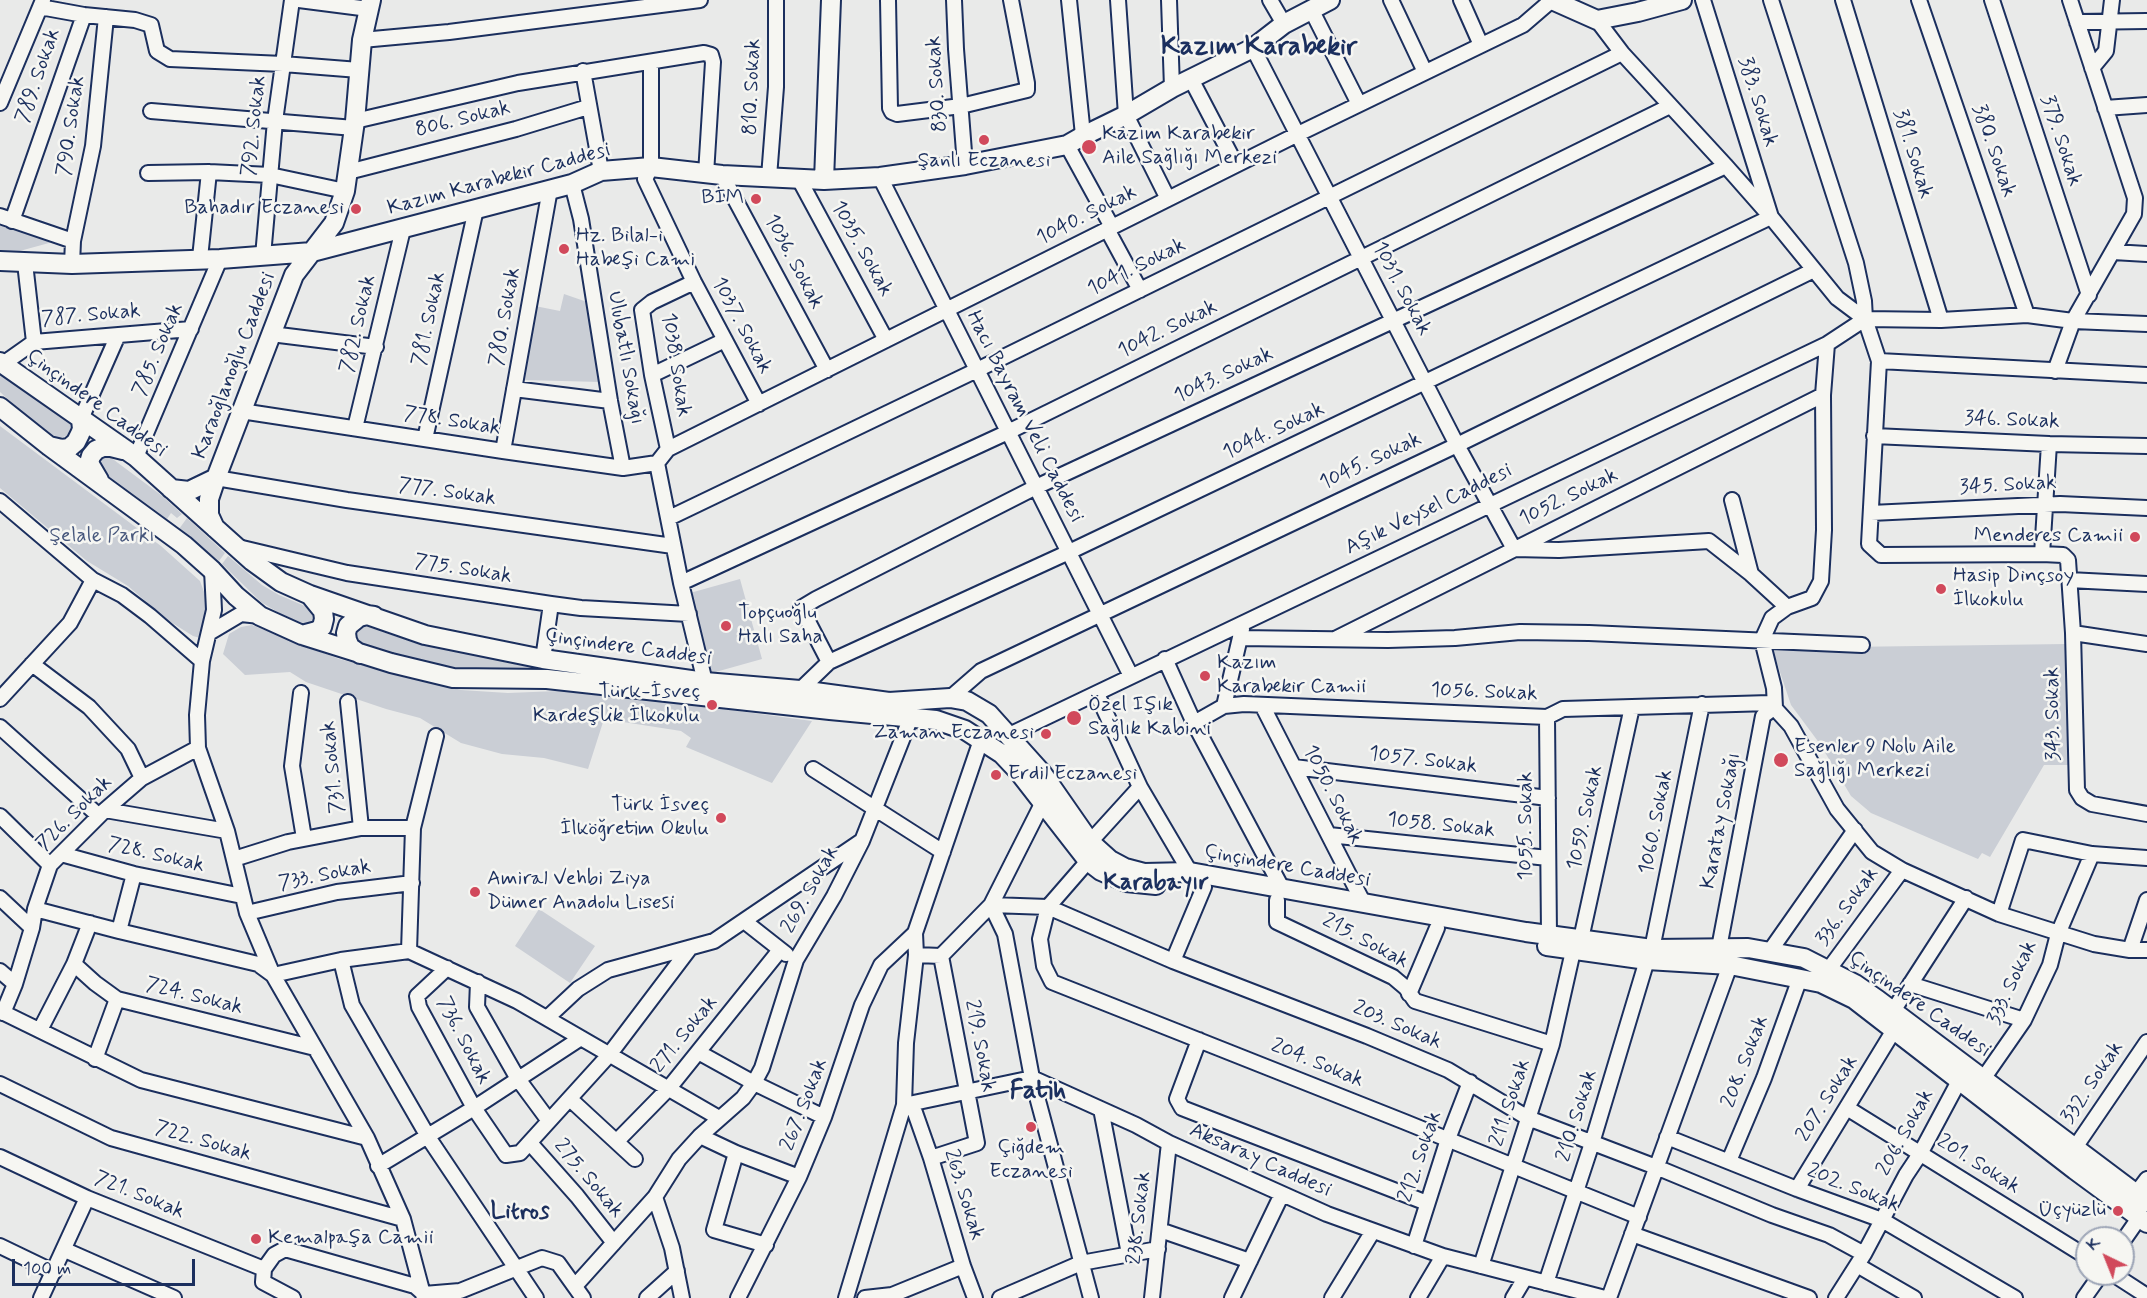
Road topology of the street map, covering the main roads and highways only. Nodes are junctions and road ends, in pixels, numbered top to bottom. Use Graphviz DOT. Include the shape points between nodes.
graph roads {
  1 [pos="831,0"];
  2 [pos="1330,0"];
  3 [pos="1552,0"];
  4 [pos="1682,0"];
  5 [pos="370,4"];
  6 [pos="824,180"];
  7 [pos="312,252"];
  8 [pos="0,261"];
  9 [pos="1,363"];
  10 [pos="0,406"];
  11 [pos="81,420"];
  12 [pos="49,446"];
  13 [pos="132,454"];
  14 [pos="216,477"];
  15 [pos="101,483"];
  16 [pos="171,489"];
  17 [pos="217,531"];
  18 [pos="310,595"];
  19 [pos="376,617"];
  20 [pos="302,635"];
  21 [pos="360,654"];
  22 [pos="1280,895"];
  23 [pos="1577,945"];
  24 [pos="1650,955"];
  25 [pos="1972,1084"];
  26 [pos="2142,1209"];
  1 -- 6 [label="main road"];
  2 -- 6 [label="main road, Kazım Karabekir Caddesi" via="1284,24 1253,48 1067,145 965,165"];
  3 -- 4 [label="main road" via="1598,20"];
  5 -- 7 [label="main road, Karaoğlanoğlu Caddesi" via="362,40 345,191 334,223"];
  6 -- 7 [label="main road, Kazım Karabekir Caddesi" via="651,166 601,171 572,184"];
  7 -- 8 [label="main road, Kazım Karabekir Caddesi" via="72,264"];
  7 -- 14 [label="main road, Karaoğlanoğlu Caddesi" via="294,275"];
  9 -- 11 [label="main road, Çinçindere Caddesi"];
  10 -- 12 [label="main road, Çinçindere Caddesi"];
  11 -- 12 [label="main road" via="80,434 69,448"];
  11 -- 13 [label="main road, Çinçindere Caddesi"];
  12 -- 15 [label="main road, Çinçindere Caddesi"];
  13 -- 15 [label="main road" via="111,447 96,450 89,463"];
  13 -- 16 [label="main road, Çinçindere Caddesi"];
  14 -- 16 [label="main road" via="189,491"];
  14 -- 17 [label="main road, Karaoğlanoğlu Caddesi" via="209,515"];
  15 -- 20 [label="main road, Çinçindere Caddesi" via="184,545 260,616"];
  16 -- 17 [label="main road, Çinçindere Caddesi"];
  17 -- 18 [label="main road, Çinçindere Caddesi" via="281,582"];
  18 -- 19 [label="main road, Çinçindere Caddesi"];
  18 -- 20 [label="main road" via="323,611 324,619 317,631"];
  19 -- 21 [label="main road" via="359,617 348,626 347,640"];
  19 -- 22 [label="main road, Çinçindere Caddesi" via="425,635 543,659 889,702 950,698 967,701 988,714 1009,735 1042,773 1090,842 1110,860 1144,873 1190,872"];
  20 -- 21 [label="main road, Çinçindere Caddesi"];
  21 -- 22 [label="main road, Çinçindere Caddesi" via="453,678 547,679 936,720 965,730 1002,754 1088,861 1107,874 1126,882"];
  22 -- 23 [label="main road, Çinçindere Caddesi" via="1437,928"];
  22 -- 23 [label="main road, Çinçindere Caddesi" via="1364,904 1549,935"];
  23 -- 24 [label="main road, Çinçindere Caddesi"];
  24 -- 25 [label="main road, Çinçindere Caddesi" via="1730,965 1821,983 1854,999"];
  24 -- 25 [label="main road, Çinçindere Caddesi" via="1719,948 1804,958 1855,984 1893,1011"];
  25 -- 26 [label="main road, Çinçindere Caddesi"];
  25 -- 26 [label="main road, Çinçindere Caddesi" via="2074,1149"];
}
